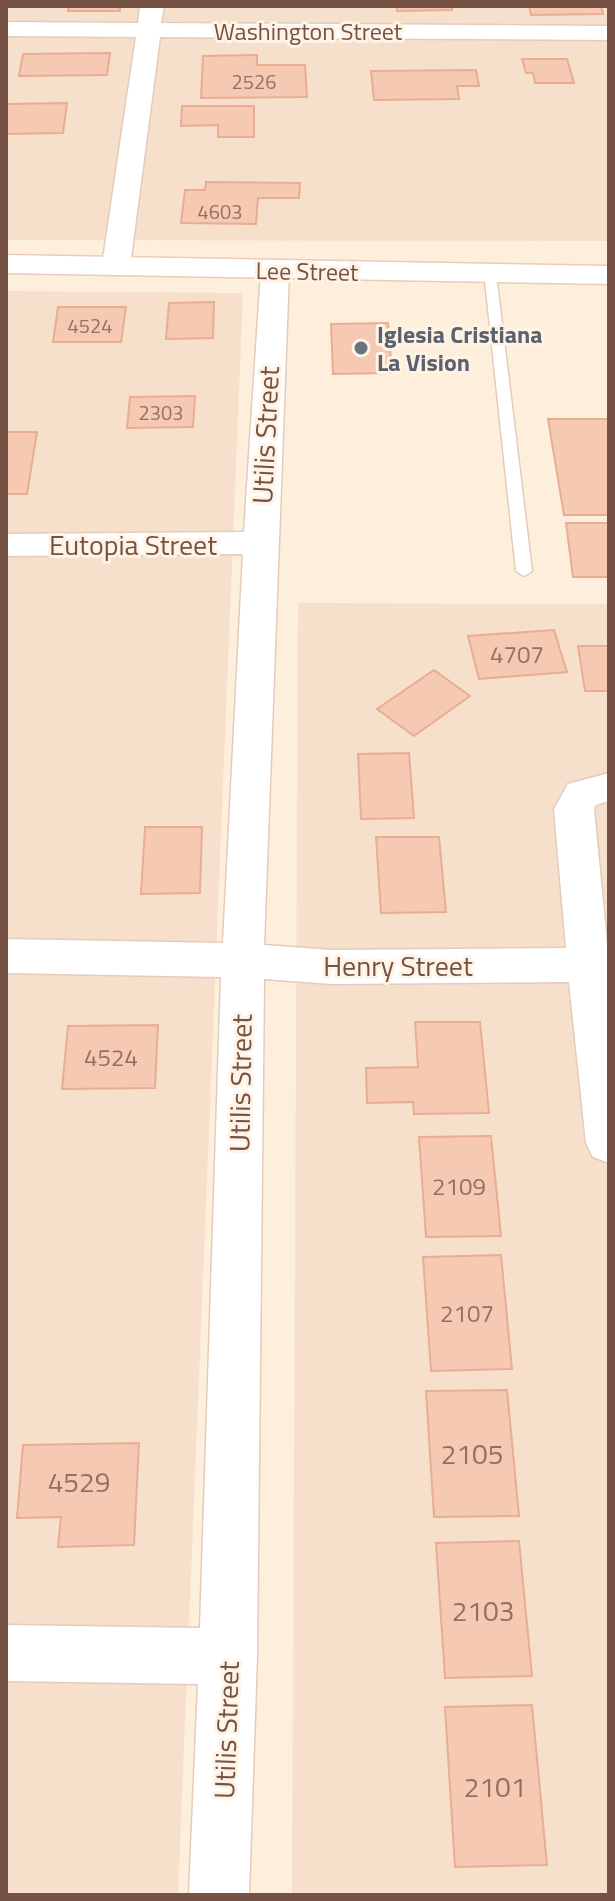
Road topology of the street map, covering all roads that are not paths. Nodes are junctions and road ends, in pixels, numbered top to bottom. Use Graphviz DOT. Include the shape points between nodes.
graph roads {
  1 [pos="485,6"];
  2 [pos="150,18"];
  3 [pos="6,29"];
  4 [pos="489,32"];
  5 [pos="609,33"];
  6 [pos="6,264"];
  7 [pos="116,266"];
  8 [pos="275,271"];
  9 [pos="489,274"];
  10 [pos="609,275"];
  11 [pos="259,543"];
  12 [pos="6,545"];
  13 [pos="524,571"];
  14 [pos="609,787"];
  15 [pos="6,956"];
  16 [pos="243,960"];
  17 [pos="588,965"];
  18 [pos="609,1143"];
  19 [pos="6,1653"];
  20 [pos="229,1656"];
  21 [pos="219,1895"];
  1 -- 4 [label="street"];
  2 -- 3 [label="street, Washington Street"];
  2 -- 4 [label="street, Washington Street"];
  2 -- 7 [label="street"];
  4 -- 5 [label="street, Washington Street"];
  6 -- 7 [label="main road, Lee Street"];
  7 -- 8 [label="main road, Lee Street"];
  8 -- 9 [label="main road, Lee Street"];
  8 -- 11 [label="street, Utilis Street"];
  9 -- 10 [label="main road, Lee Street"];
  9 -- 13 [label="lane"];
  11 -- 12 [label="street, Eutopia Street"];
  11 -- 16 [label="street, Utilis Street"];
  14 -- 17 [label="street" via="582,794 574,809"];
  15 -- 16 [label="street, Henry Street"];
  16 -- 17 [label="street, Henry Street" via="332,967"];
  16 -- 20 [label="street, Utilis Street"];
  17 -- 18 [label="street"];
  19 -- 20 [label="street"];
  20 -- 21 [label="street, Utilis Street"];
}
